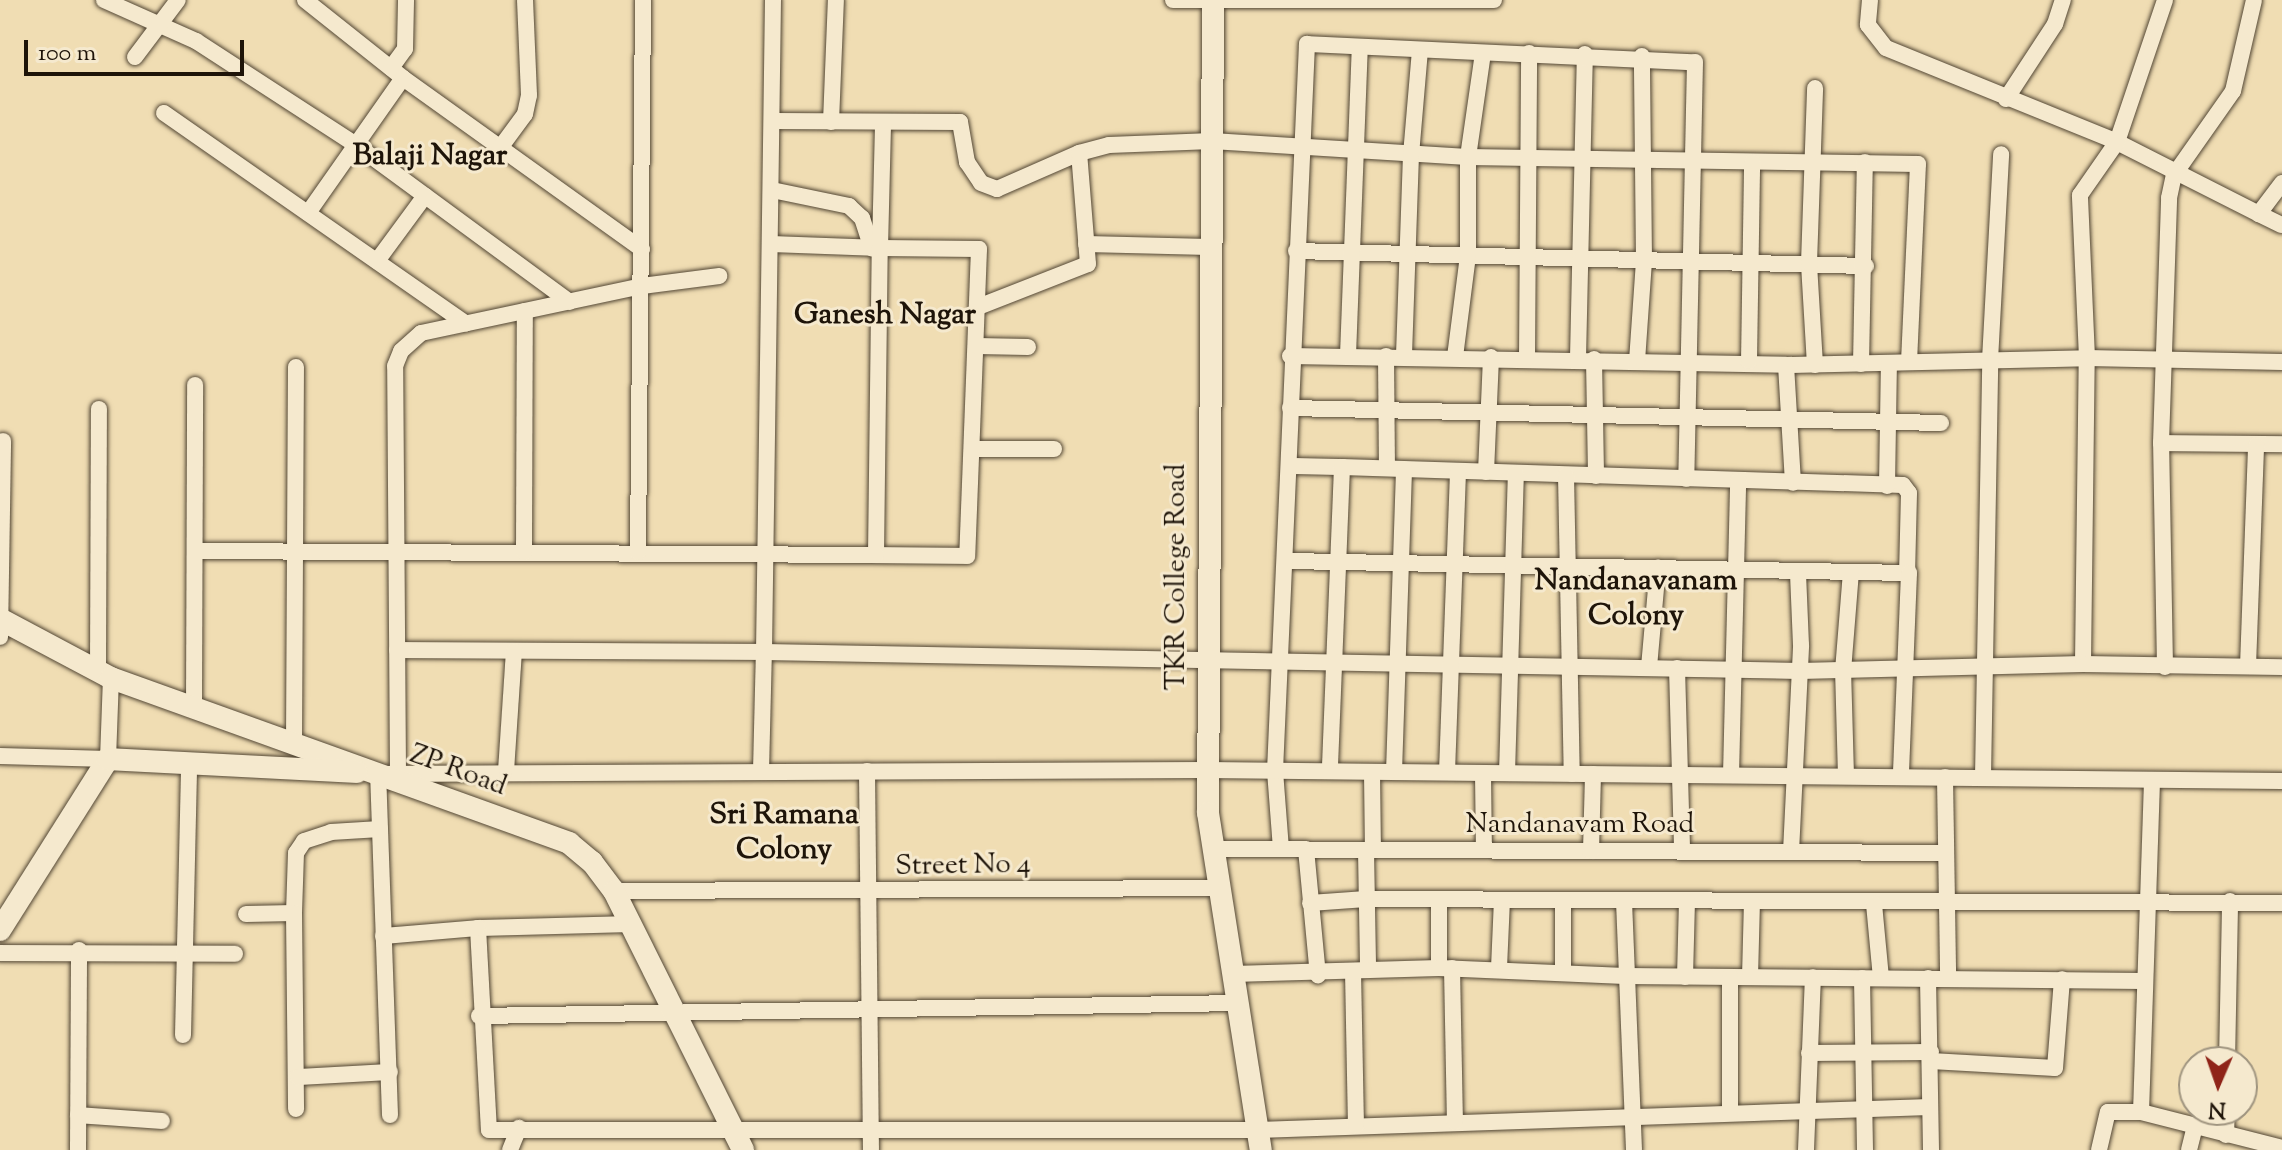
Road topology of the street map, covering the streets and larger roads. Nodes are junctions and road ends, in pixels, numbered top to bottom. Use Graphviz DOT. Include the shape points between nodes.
graph roads {
  1 [pos="104,0"];
  2 [pos="178,0"];
  3 [pos="305,0"];
  4 [pos="406,0"];
  5 [pos="525,0"];
  6 [pos="643,0"];
  7 [pos="773,0"];
  8 [pos="836,0"];
  9 [pos="1173,0"];
  10 [pos="1213,0"];
  11 [pos="1494,0"];
  12 [pos="1870,0"];
  13 [pos="2063,0"];
  14 [pos="2165,0"];
  15 [pos="2254,0"];
  16 [pos="159,24"];
  17 [pos="1360,47"];
  18 [pos="1420,51"];
  19 [pos="1483,53"];
  20 [pos="1529,53"];
  21 [pos="1585,54"];
  22 [pos="1642,56"];
  23 [pos="135,57"];
  24 [pos="397,73"];
  25 [pos="1815,88"];
  26 [pos="2006,99"];
  27 [pos="164,113"];
  28 [pos="773,121"];
  29 [pos="831,122"];
  30 [pos="883,123"];
  31 [pos="1212,141"];
  32 [pos="2117,142"];
  33 [pos="356,145"];
  34 [pos="500,148"];
  35 [pos="1301,150"];
  36 [pos="1357,151"];
  37 [pos="1079,153"];
  38 [pos="2001,154"];
  39 [pos="1411,155"];
  40 [pos="1468,157"];
  41 [pos="1524,157"];
  42 [pos="1697,157"];
  43 [pos="1579,160"];
  44 [pos="1812,160"];
  45 [pos="1642,161"];
  46 [pos="1752,162"];
  47 [pos="1865,162"];
  48 [pos="2174,175"];
  49 [pos="2282,183"];
  50 [pos="772,190"];
  51 [pos="425,196"];
  52 [pos="308,213"];
  53 [pos="2259,214"];
  54 [pos="2282,225"];
  55 [pos="771,244"];
  56 [pos="1086,244"];
  57 [pos="1209,247"];
  58 [pos="876,248"];
  59 [pos="642,249"];
  60 [pos="1296,251"];
  61 [pos="1352,254"];
  62 [pos="1526,254"];
  63 [pos="1410,255"];
  64 [pos="1468,255"];
  65 [pos="1577,257"];
  66 [pos="1691,259"];
  67 [pos="1644,260"];
  68 [pos="377,261"];
  69 [pos="1753,262"];
  70 [pos="1809,263"];
  71 [pos="1866,266"];
  72 [pos="719,276"];
  73 [pos="642,286"];
  74 [pos="570,302"];
  75 [pos="978,307"];
  76 [pos="525,311"];
  77 [pos="466,324"];
  78 [pos="977,346"];
  79 [pos="1028,347"];
  80 [pos="1348,355"];
  81 [pos="1404,355"];
  82 [pos="1290,356"];
  83 [pos="1386,356"];
  84 [pos="1455,357"];
  85 [pos="1491,357"];
  86 [pos="1527,358"];
  87 [pos="1586,358"];
  88 [pos="2087,358"];
  89 [pos="1990,360"];
  90 [pos="1637,361"];
  91 [pos="1749,361"];
  92 [pos="2165,361"];
  93 [pos="1909,362"];
  94 [pos="2282,362"];
  95 [pos="1684,363"];
  96 [pos="1861,364"];
  97 [pos="1786,365"];
  98 [pos="1815,365"];
  99 [pos="1889,365"];
  100 [pos="296,367"];
  101 [pos="195,385"];
  102 [pos="1290,408"];
  103 [pos="99,409"];
  104 [pos="1388,410"];
  105 [pos="1488,412"];
  106 [pos="1593,415"];
  107 [pos="1689,417"];
  108 [pos="1789,419"];
  109 [pos="1886,421"];
  110 [pos="1941,423"];
  111 [pos="3,441"];
  112 [pos="2161,443"];
  113 [pos="2282,444"];
  114 [pos="2256,445"];
  115 [pos="973,449"];
  116 [pos="1054,449"];
  117 [pos="1291,466"];
  118 [pos="1342,467"];
  119 [pos="1396,469"];
  120 [pos="1458,471"];
  121 [pos="1486,472"];
  122 [pos="1516,473"];
  123 [pos="1566,475"];
  124 [pos="1596,476"];
  125 [pos="1686,479"];
  126 [pos="1738,481"];
  127 [pos="1793,483"];
  128 [pos="1887,486"];
  129 [pos="297,550"];
  130 [pos="197,551"];
  131 [pos="397,551"];
  132 [pos="524,552"];
  133 [pos="638,552"];
  134 [pos="766,553"];
  135 [pos="876,555"];
  136 [pos="1288,561"];
  137 [pos="1339,564"];
  138 [pos="1399,565"];
  139 [pos="1452,566"];
  140 [pos="1513,567"];
  141 [pos="1658,567"];
  142 [pos="1567,569"];
  143 [pos="1740,570"];
  144 [pos="1798,572"];
  145 [pos="1851,572"];
  146 [pos="1907,573"];
  147 [pos="0,625"];
  148 [pos="397,650"];
  149 [pos="514,651"];
  150 [pos="764,652"];
  151 [pos="1206,657"];
  152 [pos="1397,662"];
  153 [pos="1281,663"];
  154 [pos="1448,663"];
  155 [pos="1337,664"];
  156 [pos="2083,664"];
  157 [pos="1510,665"];
  158 [pos="2248,666"];
  159 [pos="1572,667"];
  160 [pos="1649,667"];
  161 [pos="1985,667"];
  162 [pos="2165,667"];
  163 [pos="2282,667"];
  164 [pos="1677,668"];
  165 [pos="1737,669"];
  166 [pos="1907,669"];
  167 [pos="1800,671"];
  168 [pos="1843,671"];
  169 [pos="104,675"];
  170 [pos="194,710"];
  171 [pos="294,744"];
  172 [pos="0,756"];
  173 [pos="108,759"];
  174 [pos="189,761"];
  175 [pos="1206,770"];
  176 [pos="506,771"];
  177 [pos="761,771"];
  178 [pos="867,771"];
  179 [pos="1275,771"];
  180 [pos="1330,771"];
  181 [pos="1372,772"];
  182 [pos="1394,772"];
  183 [pos="1447,772"];
  184 [pos="388,773"];
  185 [pos="1483,773"];
  186 [pos="1507,773"];
  187 [pos="1572,774"];
  188 [pos="1593,774"];
  189 [pos="1680,774"];
  190 [pos="1731,775"];
  191 [pos="1793,775"];
  192 [pos="1846,776"];
  193 [pos="1901,776"];
  194 [pos="1945,777"];
  195 [pos="1983,777"];
  196 [pos="2152,781"];
  197 [pos="2282,781"];
  198 [pos="380,829"];
  199 [pos="1214,849"];
  200 [pos="1281,849"];
  201 [pos="1306,849"];
  202 [pos="1370,850"];
  203 [pos="1484,850"];
  204 [pos="1591,851"];
  205 [pos="1682,852"];
  206 [pos="1791,852"];
  207 [pos="1946,853"];
  208 [pos="1218,888"];
  209 [pos="614,891"];
  210 [pos="870,894"];
  211 [pos="1366,899"];
  212 [pos="1439,899"];
  213 [pos="1502,900"];
  214 [pos="1563,901"];
  215 [pos="1624,901"];
  216 [pos="2230,901"];
  217 [pos="1687,902"];
  218 [pos="1310,903"];
  219 [pos="1752,903"];
  220 [pos="2147,903"];
  221 [pos="2282,903"];
  222 [pos="1874,904"];
  223 [pos="1947,904"];
  224 [pos="294,913"];
  225 [pos="246,914"];
  226 [pos="633,924"];
  227 [pos="478,928"];
  228 [pos="0,930"];
  229 [pos="383,936"];
  230 [pos="79,950"];
  231 [pos="0,953"];
  232 [pos="185,954"];
  233 [pos="235,954"];
  234 [pos="1446,968"];
  235 [pos="1499,968"];
  236 [pos="1361,970"];
  237 [pos="1563,970"];
  238 [pos="1233,974"];
  239 [pos="1318,975"];
  240 [pos="1625,976"];
  241 [pos="1685,977"];
  242 [pos="1730,977"];
  243 [pos="1750,977"];
  244 [pos="1813,977"];
  245 [pos="1862,978"];
  246 [pos="1881,978"];
  247 [pos="1928,978"];
  248 [pos="1948,978"];
  249 [pos="2062,979"];
  250 [pos="2143,981"];
  251 [pos="1237,1003"];
  252 [pos="873,1008"];
  253 [pos="674,1011"];
  254 [pos="479,1016"];
  255 [pos="183,1035"];
  256 [pos="2227,1046"];
  257 [pos="1809,1053"];
  258 [pos="1864,1053"];
  259 [pos="1931,1056"];
  260 [pos="390,1072"];
  261 [pos="298,1077"];
  262 [pos="1930,1107"];
  263 [pos="296,1109"];
  264 [pos="1866,1109"];
  265 [pos="1806,1110"];
  266 [pos="1730,1112"];
  267 [pos="2141,1112"];
  268 [pos="78,1115"];
  269 [pos="390,1115"];
  270 [pos="1631,1115"];
  271 [pos="162,1121"];
  272 [pos="1455,1122"];
  273 [pos="2178,1122"];
  274 [pos="1356,1126"];
  275 [pos="2195,1126"];
  276 [pos="2226,1126"];
  277 [pos="871,1127"];
  278 [pos="519,1128"];
  279 [pos="2226,1135"];
  280 [pos="739,1140"];
  281 [pos="1260,1140"];
  282 [pos="2276,1148"];
  283 [pos="78,1150"];
  284 [pos="510,1150"];
  285 [pos="871,1150"];
  286 [pos="1634,1150"];
  287 [pos="1806,1150"];
  288 [pos="1865,1150"];
  289 [pos="1931,1150"];
  290 [pos="2099,1150"];
  291 [pos="2189,1150"];
  1 -- 16 [label="street"];
  2 -- 16 [label="street"];
  3 -- 24 [label="street"];
  4 -- 24 [label="street" via="405,49"];
  5 -- 34 [label="street" via="529,95 525,114"];
  6 -- 59 [label="street"];
  7 -- 28 [label="street"];
  8 -- 29 [label="street"];
  9 -- 10 [label="street"];
  10 -- 11 [label="street"];
  10 -- 31 [label="street, TKR College Road"];
  12 -- 26 [label="street" via="1868,25 1886,48"];
  13 -- 26 [label="street" via="2055,24"];
  14 -- 32 [label="street"];
  15 -- 48 [label="street" via="2233,91"];
  16 -- 23 [label="street"];
  16 -- 33 [label="street" via="196,41"];
  17 -- 18 [label="street"];
  17 -- 35 [label="street" via="1307,44"];
  17 -- 36 [label="street"];
  18 -- 19 [label="street"];
  18 -- 39 [label="street"];
  19 -- 20 [label="street"];
  19 -- 40 [label="street"];
  20 -- 21 [label="street"];
  20 -- 41 [label="street"];
  21 -- 22 [label="street"];
  21 -- 43 [label="street"];
  22 -- 42 [label="street" via="1695,62"];
  22 -- 45 [label="street"];
  24 -- 33 [label="street"];
  24 -- 34 [label="street"];
  25 -- 44 [label="street"];
  26 -- 32 [label="street"];
  27 -- 52 [label="street"];
  28 -- 29 [label="street"];
  28 -- 50 [label="street"];
  29 -- 30 [label="street"];
  30 -- 37 [label="street" via="960,122 967,162 981,183 997,189"];
  30 -- 58 [label="street"];
  31 -- 35 [label="street"];
  31 -- 37 [label="street" via="1142,141"];
  31 -- 57 [label="street, TKR College Road"];
  32 -- 48 [label="street"];
  32 -- 88 [label="street" via="2080,195"];
  33 -- 51 [label="street"];
  33 -- 52 [label="street"];
  34 -- 59 [label="street"];
  35 -- 36 [label="street"];
  35 -- 60 [label="street"];
  36 -- 39 [label="street"];
  36 -- 61 [label="street"];
  37 -- 56 [label="street"];
  38 -- 89 [label="street"];
  39 -- 40 [label="street"];
  39 -- 63 [label="street"];
  40 -- 41 [label="street"];
  40 -- 64 [label="street"];
  41 -- 43 [label="street"];
  41 -- 62 [label="street"];
  42 -- 45 [label="street"];
  42 -- 46 [label="street"];
  42 -- 66 [label="street"];
  43 -- 45 [label="street"];
  43 -- 65 [label="street"];
  44 -- 46 [label="street"];
  44 -- 47 [label="street"];
  44 -- 70 [label="street"];
  45 -- 67 [label="street"];
  46 -- 69 [label="street"];
  47 -- 71 [label="street"];
  47 -- 93 [label="street" via="1918,164"];
  48 -- 53 [label="street"];
  48 -- 92 [label="street"];
  49 -- 53 [label="street"];
  50 -- 55 [label="street"];
  50 -- 58 [label="street" via="849,206 862,218"];
  51 -- 68 [label="street"];
  51 -- 74 [label="street"];
  52 -- 68 [label="street"];
  53 -- 54 [label="street"];
  55 -- 58 [label="street"];
  55 -- 134 [label="street"];
  56 -- 57 [label="street"];
  56 -- 75 [label="street" via="1088,264"];
  57 -- 151 [label="street, TKR College Road"];
  58 -- 75 [label="street" via="979,249"];
  58 -- 135 [label="street"];
  59 -- 73 [label="street"];
  60 -- 61 [label="street"];
  60 -- 82 [label="street"];
  61 -- 63 [label="street"];
  61 -- 80 [label="street"];
  62 -- 64 [label="street"];
  62 -- 65 [label="street"];
  62 -- 86 [label="street"];
  63 -- 64 [label="street"];
  63 -- 81 [label="street"];
  64 -- 84 [label="street"];
  65 -- 67 [label="street"];
  65 -- 87 [label="street"];
  66 -- 67 [label="street"];
  66 -- 69 [label="street"];
  66 -- 95 [label="street"];
  67 -- 90 [label="street"];
  68 -- 77 [label="street"];
  69 -- 70 [label="street"];
  69 -- 91 [label="street"];
  70 -- 71 [label="street"];
  70 -- 98 [label="street"];
  71 -- 96 [label="street"];
  72 -- 73 [label="street"];
  73 -- 74 [label="street"];
  73 -- 133 [label="street"];
  74 -- 76 [label="street"];
  75 -- 78 [label="street"];
  76 -- 77 [label="street"];
  76 -- 132 [label="street"];
  77 -- 131 [label="street" via="421,333 401,351 395,366"];
  78 -- 79 [label="street"];
  78 -- 115 [label="street"];
  80 -- 82 [label="street"];
  80 -- 83 [label="street"];
  81 -- 83 [label="street"];
  81 -- 84 [label="street"];
  82 -- 102 [label="street"];
  83 -- 104 [label="street"];
  84 -- 85 [label="street"];
  85 -- 86 [label="street"];
  85 -- 105 [label="street"];
  86 -- 87 [label="street"];
  87 -- 90 [label="street"];
  87 -- 106 [label="street"];
  88 -- 89 [label="street"];
  88 -- 92 [label="street"];
  88 -- 156 [label="street"];
  89 -- 93 [label="street"];
  89 -- 161 [label="street"];
  90 -- 95 [label="street"];
  91 -- 95 [label="street"];
  91 -- 97 [label="street"];
  92 -- 94 [label="street"];
  92 -- 112 [label="street"];
  93 -- 99 [label="street"];
  95 -- 107 [label="street"];
  96 -- 98 [label="street"];
  96 -- 99 [label="street"];
  97 -- 98 [label="street"];
  97 -- 108 [label="street"];
  99 -- 109 [label="street"];
  100 -- 129 [label="street"];
  101 -- 130 [label="street"];
  102 -- 104 [label="street"];
  102 -- 117 [label="street"];
  103 -- 169 [label="street"];
  104 -- 105 [label="street"];
  104 -- 119 [label="street"];
  105 -- 106 [label="street"];
  105 -- 121 [label="street"];
  106 -- 107 [label="street"];
  106 -- 124 [label="street"];
  107 -- 108 [label="street"];
  107 -- 125 [label="street"];
  108 -- 109 [label="street"];
  108 -- 127 [label="street"];
  109 -- 110 [label="street"];
  109 -- 128 [label="street"];
  111 -- 147 [label="street"];
  112 -- 114 [label="street"];
  112 -- 162 [label="street"];
  113 -- 114 [label="street"];
  114 -- 158 [label="street"];
  115 -- 116 [label="street"];
  115 -- 135 [label="street" via="967,556"];
  117 -- 118 [label="street"];
  117 -- 136 [label="street"];
  118 -- 119 [label="street"];
  118 -- 137 [label="street"];
  119 -- 120 [label="street"];
  119 -- 138 [label="street"];
  120 -- 121 [label="street"];
  120 -- 139 [label="street"];
  121 -- 122 [label="street"];
  122 -- 123 [label="street"];
  122 -- 140 [label="street"];
  123 -- 124 [label="street"];
  123 -- 142 [label="street"];
  124 -- 125 [label="street"];
  125 -- 126 [label="street"];
  126 -- 127 [label="street"];
  126 -- 143 [label="street"];
  127 -- 128 [label="street"];
  128 -- 146 [label="street" via="1903,485 1909,493"];
  129 -- 130 [label="street"];
  129 -- 131 [label="street"];
  129 -- 171 [label="street"];
  130 -- 170 [label="street"];
  131 -- 132 [label="street"];
  131 -- 148 [label="street"];
  132 -- 133 [label="street"];
  133 -- 134 [label="street"];
  134 -- 135 [label="street"];
  134 -- 150 [label="street"];
  136 -- 137 [label="street"];
  136 -- 153 [label="street"];
  137 -- 138 [label="street"];
  137 -- 155 [label="street"];
  138 -- 139 [label="street"];
  138 -- 152 [label="street"];
  139 -- 140 [label="street"];
  139 -- 154 [label="street"];
  140 -- 142 [label="street"];
  140 -- 157 [label="street"];
  141 -- 142 [label="street"];
  141 -- 143 [label="street"];
  141 -- 160 [label="street"];
  142 -- 159 [label="street"];
  143 -- 144 [label="street"];
  143 -- 165 [label="street"];
  144 -- 145 [label="street"];
  144 -- 167 [label="street"];
  145 -- 146 [label="street"];
  145 -- 168 [label="street"];
  146 -- 166 [label="street"];
  147 -- 169 [label="street, ZP Road"];
  148 -- 149 [label="street"];
  148 -- 184 [label="street"];
  149 -- 150 [label="street"];
  149 -- 176 [label="street"];
  150 -- 151 [label="street"];
  150 -- 177 [label="street"];
  151 -- 153 [label="street"];
  151 -- 175 [label="street, TKR College Road"];
  152 -- 154 [label="street"];
  152 -- 155 [label="street"];
  152 -- 182 [label="street"];
  153 -- 155 [label="street"];
  153 -- 179 [label="street"];
  154 -- 157 [label="street"];
  154 -- 183 [label="street"];
  155 -- 180 [label="street"];
  156 -- 161 [label="street"];
  156 -- 162 [label="street"];
  157 -- 159 [label="street"];
  157 -- 186 [label="street"];
  158 -- 162 [label="street"];
  158 -- 163 [label="street"];
  159 -- 160 [label="street"];
  159 -- 187 [label="street"];
  160 -- 164 [label="street"];
  161 -- 166 [label="street"];
  161 -- 195 [label="street"];
  164 -- 165 [label="street"];
  164 -- 189 [label="street"];
  165 -- 167 [label="street"];
  165 -- 190 [label="street"];
  166 -- 168 [label="street"];
  166 -- 193 [label="street"];
  167 -- 168 [label="street"];
  167 -- 191 [label="street"];
  168 -- 192 [label="street"];
  169 -- 170 [label="street, ZP Road"];
  169 -- 173 [label="street"];
  170 -- 171 [label="street, ZP Road"];
  171 -- 184 [label="street, ZP Road"];
  172 -- 173 [label="street"];
  173 -- 174 [label="street"];
  173 -- 228 [label="street"];
  174 -- 184 [label="street"];
  174 -- 232 [label="street"];
  175 -- 178 [label="street"];
  175 -- 179 [label="street"];
  175 -- 199 [label="street, TKR College Road"];
  176 -- 177 [label="street"];
  176 -- 184 [label="street"];
  177 -- 178 [label="street"];
  178 -- 210 [label="street"];
  179 -- 180 [label="street"];
  179 -- 200 [label="street"];
  180 -- 181 [label="street"];
  181 -- 182 [label="street"];
  181 -- 202 [label="street"];
  182 -- 183 [label="street"];
  183 -- 185 [label="street"];
  184 -- 198 [label="street"];
  184 -- 209 [label="street, ZP Road" via="569,843"];
  185 -- 186 [label="street"];
  185 -- 203 [label="street"];
  186 -- 187 [label="street"];
  187 -- 188 [label="street"];
  188 -- 189 [label="street"];
  188 -- 204 [label="street"];
  189 -- 190 [label="street"];
  189 -- 205 [label="street"];
  190 -- 191 [label="street"];
  191 -- 192 [label="street"];
  191 -- 206 [label="street"];
  192 -- 193 [label="street"];
  193 -- 194 [label="street"];
  194 -- 195 [label="street"];
  194 -- 207 [label="street"];
  195 -- 196 [label="street"];
  196 -- 197 [label="street"];
  196 -- 220 [label="street"];
  198 -- 224 [label="street" via="331,832 304,841 296,853"];
  198 -- 229 [label="street"];
  199 -- 200 [label="street, Nandanavam Road"];
  199 -- 208 [label="street, TKR College Road"];
  200 -- 201 [label="street, Nandanavam Road"];
  201 -- 202 [label="street, Nandanavam Road"];
  201 -- 218 [label="street"];
  202 -- 203 [label="street, Nandanavam Road"];
  202 -- 211 [label="street"];
  203 -- 204 [label="street, Nandanavam Road"];
  204 -- 205 [label="street, Nandanavam Road"];
  205 -- 206 [label="street, Nandanavam Road"];
  206 -- 207 [label="street, Nandanavam Road"];
  207 -- 223 [label="street"];
  208 -- 210 [label="street, Street No 4"];
  208 -- 238 [label="street, TKR College Road"];
  209 -- 210 [label="street, Street No 4"];
  209 -- 226 [label="street, ZP Road"];
  210 -- 252 [label="street"];
  211 -- 212 [label="street"];
  211 -- 218 [label="street"];
  211 -- 236 [label="street"];
  212 -- 213 [label="street"];
  212 -- 234 [label="street"];
  213 -- 214 [label="street"];
  213 -- 235 [label="street"];
  214 -- 215 [label="street"];
  214 -- 237 [label="street"];
  215 -- 217 [label="street"];
  215 -- 240 [label="street"];
  216 -- 220 [label="street"];
  216 -- 221 [label="street"];
  216 -- 256 [label="street"];
  217 -- 219 [label="street"];
  217 -- 241 [label="street"];
  218 -- 239 [label="street"];
  219 -- 222 [label="street"];
  219 -- 243 [label="street"];
  220 -- 223 [label="street"];
  220 -- 250 [label="street"];
  222 -- 223 [label="street"];
  222 -- 246 [label="street"];
  223 -- 248 [label="street"];
  224 -- 225 [label="street"];
  224 -- 261 [label="street"];
  226 -- 227 [label="street"];
  226 -- 253 [label="street, ZP Road"];
  227 -- 229 [label="street"];
  227 -- 254 [label="street"];
  229 -- 260 [label="street"];
  230 -- 231 [label="street"];
  230 -- 232 [label="street"];
  230 -- 268 [label="street"];
  232 -- 233 [label="street"];
  232 -- 255 [label="street"];
  234 -- 235 [label="street"];
  234 -- 236 [label="street"];
  234 -- 272 [label="street"];
  235 -- 237 [label="street"];
  236 -- 239 [label="street"];
  236 -- 274 [label="street"];
  237 -- 240 [label="street"];
  238 -- 239 [label="street"];
  238 -- 251 [label="street, TKR College Road"];
  240 -- 241 [label="street"];
  240 -- 270 [label="street"];
  241 -- 242 [label="street"];
  242 -- 243 [label="street"];
  242 -- 266 [label="street"];
  243 -- 244 [label="street"];
  244 -- 245 [label="street"];
  244 -- 257 [label="street"];
  245 -- 246 [label="street"];
  245 -- 258 [label="street"];
  246 -- 247 [label="street"];
  247 -- 248 [label="street"];
  247 -- 259 [label="street"];
  248 -- 249 [label="street"];
  249 -- 250 [label="street"];
  249 -- 259 [label="street" via="2055,1068"];
  250 -- 267 [label="street"];
  251 -- 252 [label="street"];
  251 -- 281 [label="street, TKR College Road"];
  252 -- 253 [label="street"];
  252 -- 277 [label="street"];
  253 -- 254 [label="street"];
  253 -- 280 [label="street, ZP Road"];
  254 -- 278 [label="street" via="489,1130"];
  257 -- 258 [label="street"];
  257 -- 265 [label="street"];
  258 -- 259 [label="street"];
  258 -- 264 [label="street"];
  259 -- 262 [label="street"];
  260 -- 261 [label="street"];
  260 -- 269 [label="street"];
  261 -- 263 [label="street"];
  262 -- 264 [label="street"];
  262 -- 289 [label="street"];
  264 -- 265 [label="street"];
  264 -- 288 [label="street"];
  265 -- 266 [label="street"];
  265 -- 287 [label="street"];
  266 -- 270 [label="street"];
  267 -- 273 [label="street"];
  267 -- 290 [label="street" via="2108,1112"];
  268 -- 271 [label="street"];
  268 -- 283 [label="street"];
  270 -- 272 [label="street"];
  270 -- 286 [label="street"];
  272 -- 274 [label="street"];
  274 -- 281 [label="street"];
  275 -- 279 [label="street"];
  275 -- 291 [label="street"];
  276 -- 279 [label="street"];
  277 -- 280 [label="street"];
  277 -- 281 [label="street"];
  277 -- 285 [label="street"];
  278 -- 280 [label="street"];
  278 -- 284 [label="street"];
  279 -- 282 [label="street"];
}
